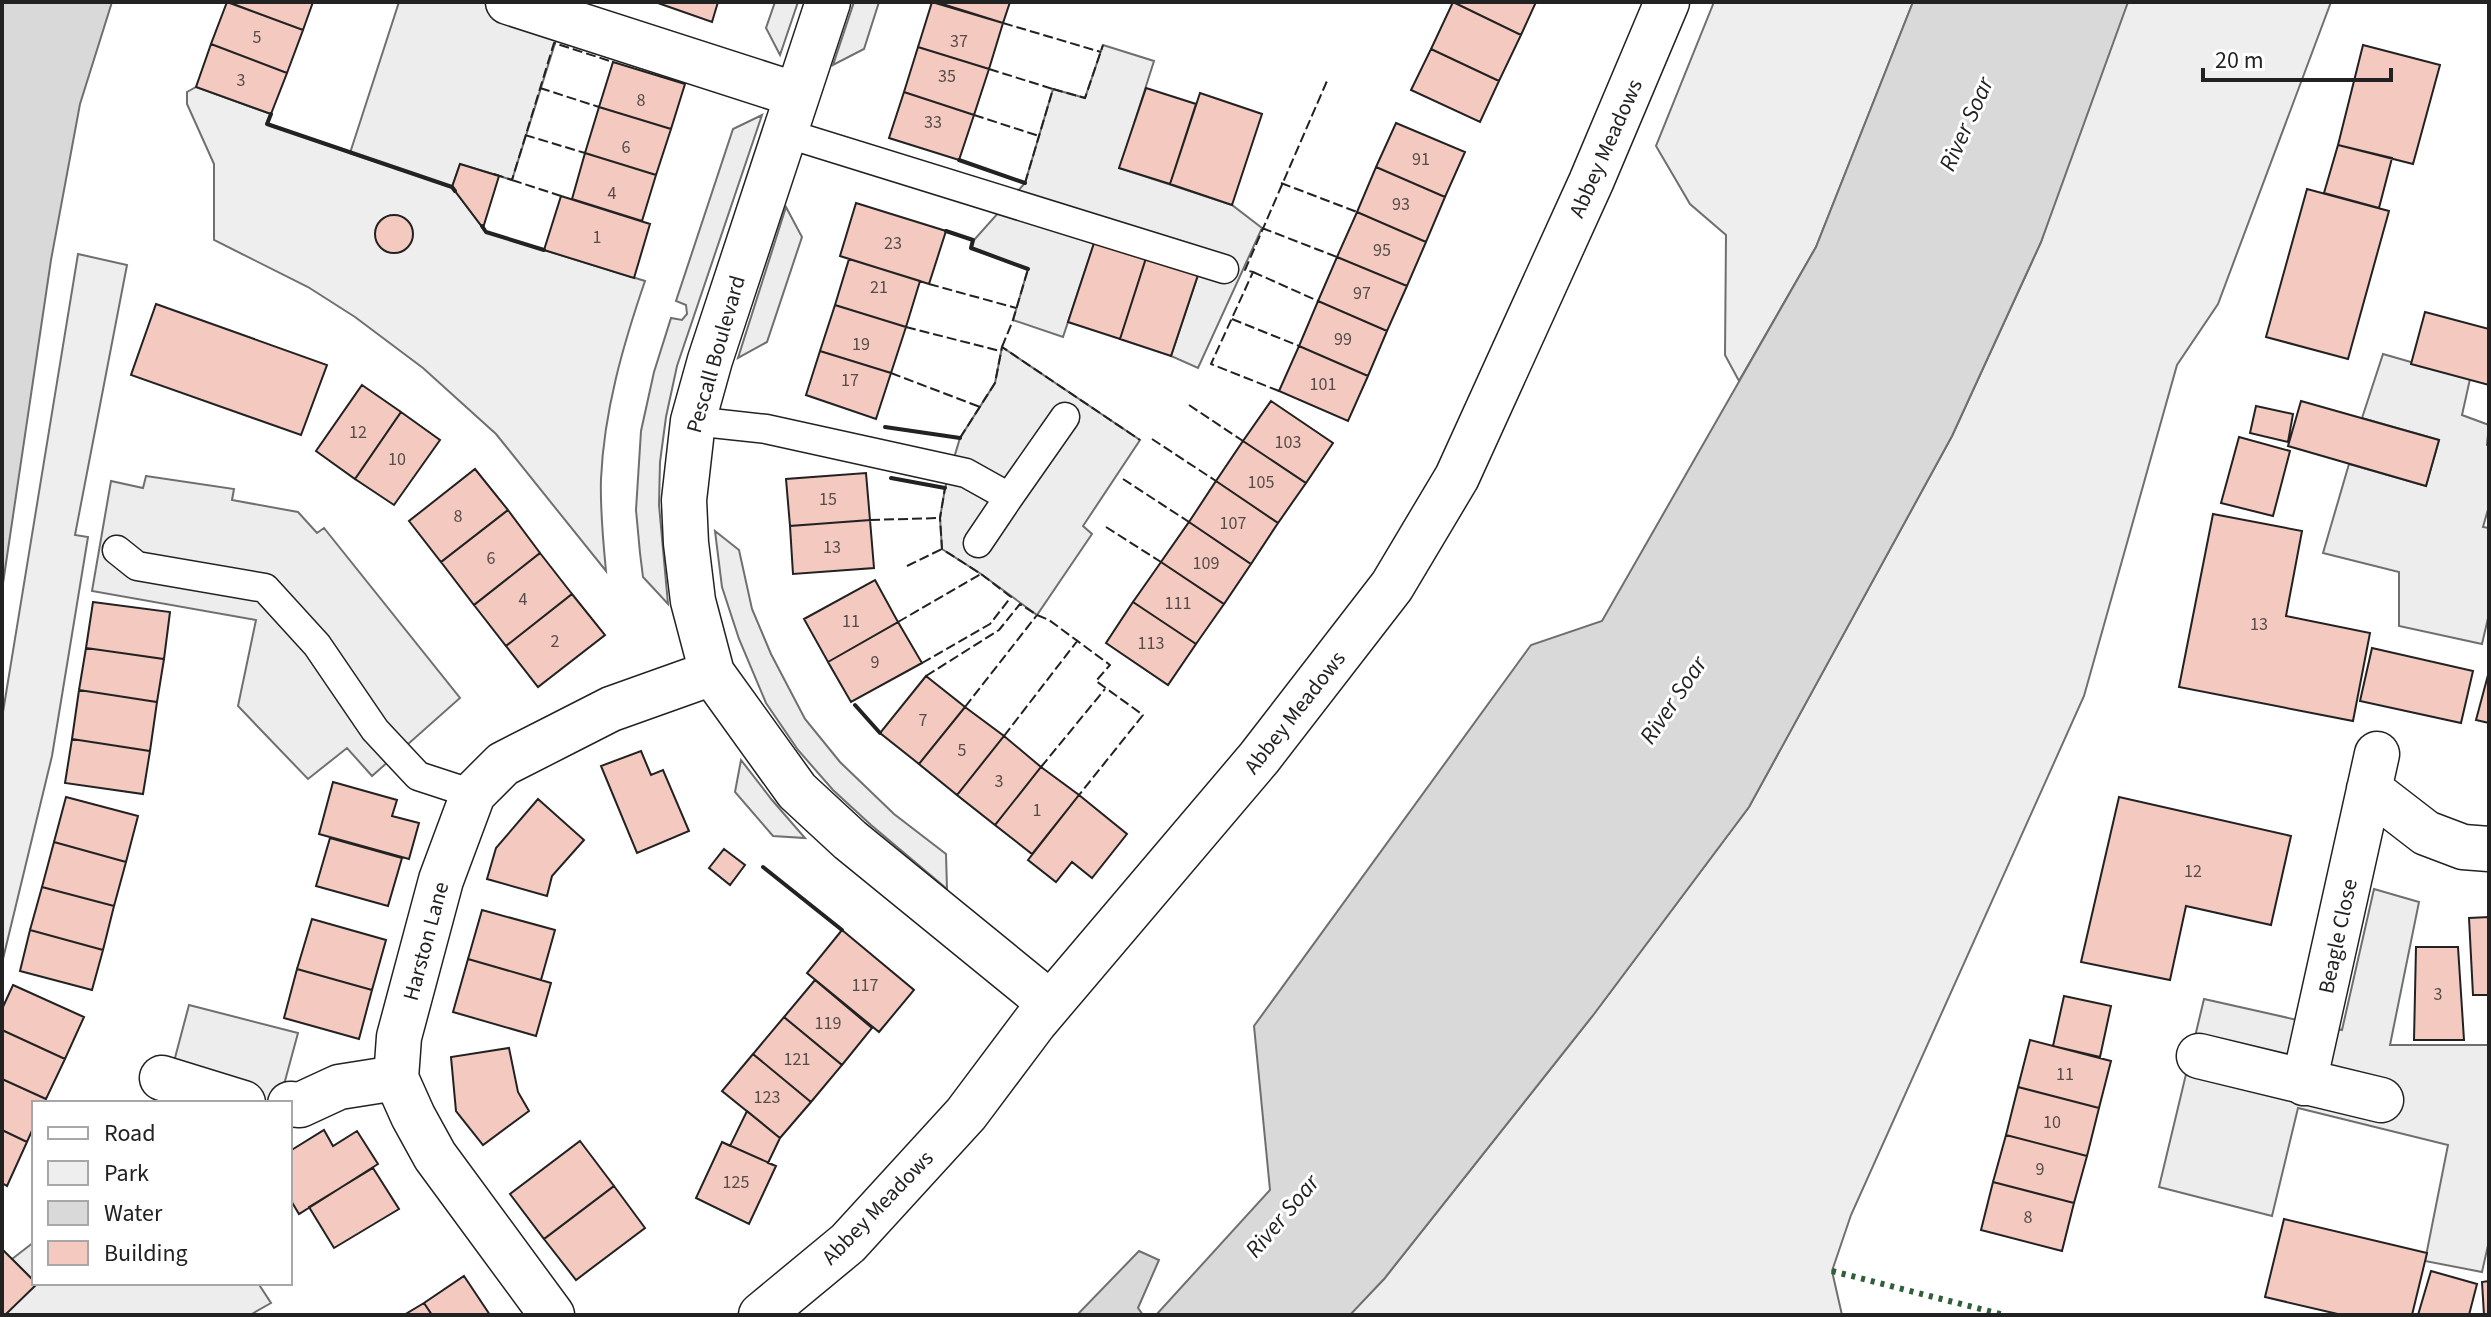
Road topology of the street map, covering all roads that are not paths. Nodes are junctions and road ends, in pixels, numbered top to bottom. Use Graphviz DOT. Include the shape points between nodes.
graph roads {
  1 [pos="508,2"];
  2 [pos="828,2"];
  3 [pos="1667,2"];
  4 [pos="791,114"];
  5 [pos="1224,269"];
  6 [pos="1065,417"];
  7 [pos="693,421"];
  8 [pos="1009,497"];
  9 [pos="978,543"];
  10 [pos="117,550"];
  11 [pos="712,673"];
  12 [pos="473,794"];
  13 [pos="2489,849"];
  14 [pos="1050,1003"];
  15 [pos="2199,1056"];
  16 [pos="162,1078"];
  17 [pos="396,1078"];
  18 [pos="2304,1083"];
  19 [pos="2381,1100"];
  20 [pos="237,1101"];
  21 [pos="292,1104"];
  22 [pos="552,1315"];
  23 [pos="761,1315"];
  1 -- 4 [label="street"];
  2 -- 4 [label="street, Pescall Boulevard"];
  3 -- 14 [label="street, Abbey Meadows" via="1457,477 1392,586 1259,758"];
  4 -- 5 [label="lane"];
  4 -- 7 [label="street, Pescall Boulevard"];
  6 -- 8 [label="lane"];
  7 -- 8 [label="lane" via="766,429 966,473"];
  7 -- 11 [label="street, Pescall Boulevard" via="684,500 686,543 693,601"];
  8 -- 9 [label="lane"];
  10 -- 12 [label="lane" via="137,566 265,588 317,645 375,730 418,776"];
  11 -- 12 [label="street, Harston Lane" via="585,722 503,764"];
  11 -- 14 [label="street, Pescall Boulevard" via="797,791"];
  12 -- 17 [label="street, Harston Lane" via="415,973 399,1037"];
  13 -- 18 [label="street, Beagle Close" via="2463,847 2426,833 2373,772"];
  14 -- 23 [label="street, Abbey Meadows" via="966,1114 848,1243"];
  15 -- 18 [label="street"];
  16 -- 20 [label="street"];
  17 -- 21 [label="street" via="339,1087"];
  17 -- 22 [label="street, Harston Lane" via="435,1156"];
  18 -- 19 [label="street"];
}
